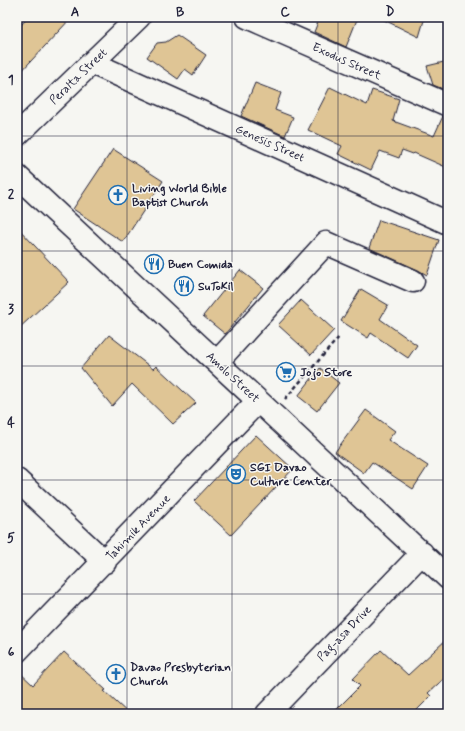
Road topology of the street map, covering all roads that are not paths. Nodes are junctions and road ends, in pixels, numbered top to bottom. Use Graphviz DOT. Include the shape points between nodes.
graph roads {
  1 [pos="139,17"];
  2 [pos="247,17"];
  3 [pos="92,63"];
  4 [pos="448,105"];
  5 [pos="17,136"];
  6 [pos="17,176"];
  7 [pos="448,223"];
  8 [pos="413,282"];
  9 [pos="217,362"];
  10 [pos="265,407"];
  11 [pos="17,480"];
  12 [pos="422,553"];
  13 [pos="105,562"];
  14 [pos="448,578"];
  15 [pos="17,651"];
  16 [pos="267,714"];
  1 -- 3 [label="street, Peralta Street"];
  2 -- 4 [label="street, Exodus Street"];
  3 -- 5 [label="street, Peralta Street"];
  3 -- 7 [label="street, Genesis Street"];
  6 -- 9 [label="street, Amolo Street"];
  8 -- 9 [label="street" via="326,242"];
  9 -- 10 [label="street, Amolo Street"];
  10 -- 12 [label="street, Amolo Street"];
  10 -- 13 [label="street, Tahimik Avenue"];
  11 -- 13 [label="street"];
  12 -- 14 [label="street, Amolo Street"];
  12 -- 16 [label="street, Pag-asa Drive"];
  13 -- 15 [label="street, Tahimik Avenue"];
}
